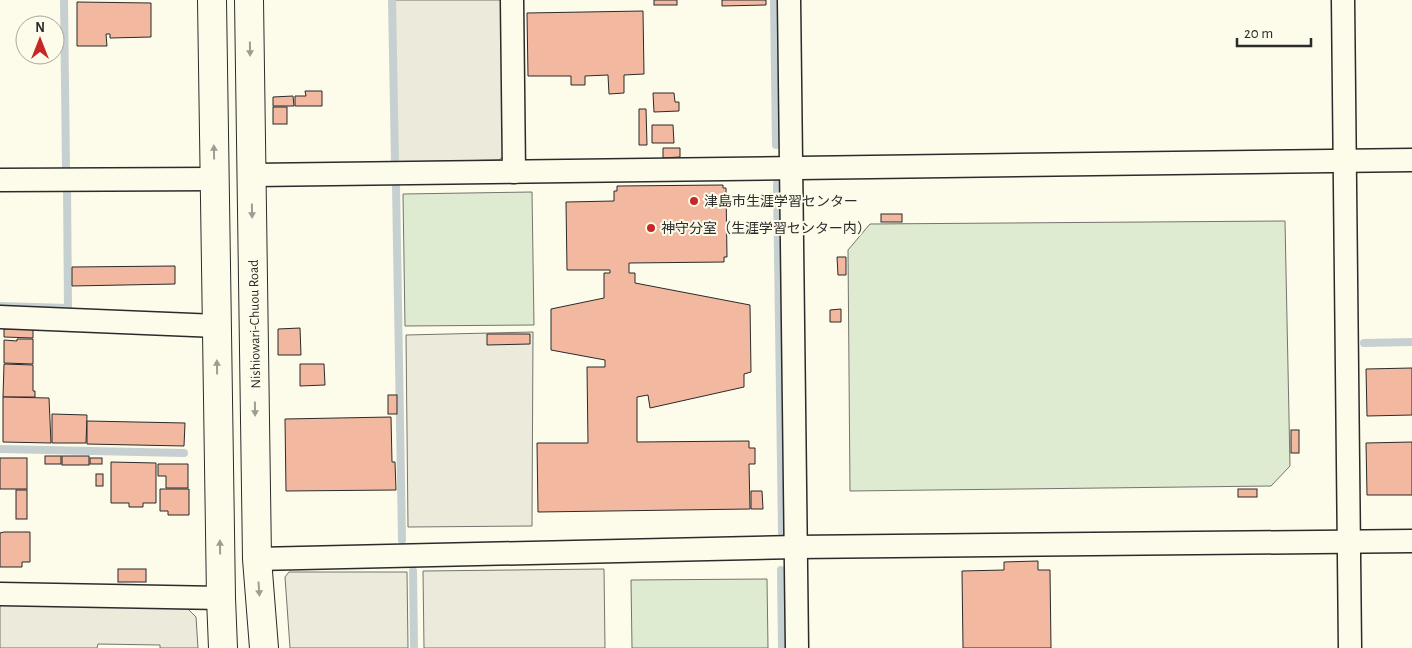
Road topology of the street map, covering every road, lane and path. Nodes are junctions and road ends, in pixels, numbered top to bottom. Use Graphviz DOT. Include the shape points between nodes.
graph roads {
  1 [pos="212,0"];
  2 [pos="249,0"];
  3 [pos="512,0"];
  4 [pos="789,0"];
  5 [pos="1343,0"];
  6 [pos="1412,160"];
  7 [pos="1345,161"];
  8 [pos="792,168"];
  9 [pos="514,172"];
  10 [pos="252,176"];
  11 [pos="215,179"];
  12 [pos="0,180"];
  13 [pos="0,317"];
  14 [pos="217,326"];
  15 [pos="1412,541"];
  16 [pos="1349,542"];
  17 [pos="796,547"];
  18 [pos="257,559"];
  19 [pos="0,594"];
  20 [pos="221,598"];
  21 [pos="224,648"];
  22 [pos="264,648"];
  23 [pos="797,648"];
  24 [pos="1350,648"];
  11 -- 1 [label="main road, one-way"];
  2 -- 10 [label="main road, Nishiowari-Chuou Road, one-way"];
  3 -- 9 [label="street"];
  4 -- 8 [label="street"];
  5 -- 7 [label="street"];
  6 -- 7 [label="street"];
  7 -- 8 [label="street"];
  7 -- 16 [label="street"];
  8 -- 9 [label="street"];
  8 -- 17 [label="street"];
  9 -- 10 [label="street"];
  10 -- 18 [label="main road, Nishiowari-Chuou Road, one-way"];
  11 -- 12 [label="street"];
  11 -- 14 [label="main road"];
  13 -- 14 [label="street"];
  20 -- 14 [label="main road, one-way"];
  15 -- 16 [label="street"];
  16 -- 17 [label="street"];
  16 -- 24 [label="street"];
  17 -- 18 [label="street"];
  17 -- 23 [label="street"];
  18 -- 22 [label="main road, Nishiowari-Chuou Road, one-way"];
  19 -- 20 [label="street"];
  20 -- 21 [label="main road"];
}
